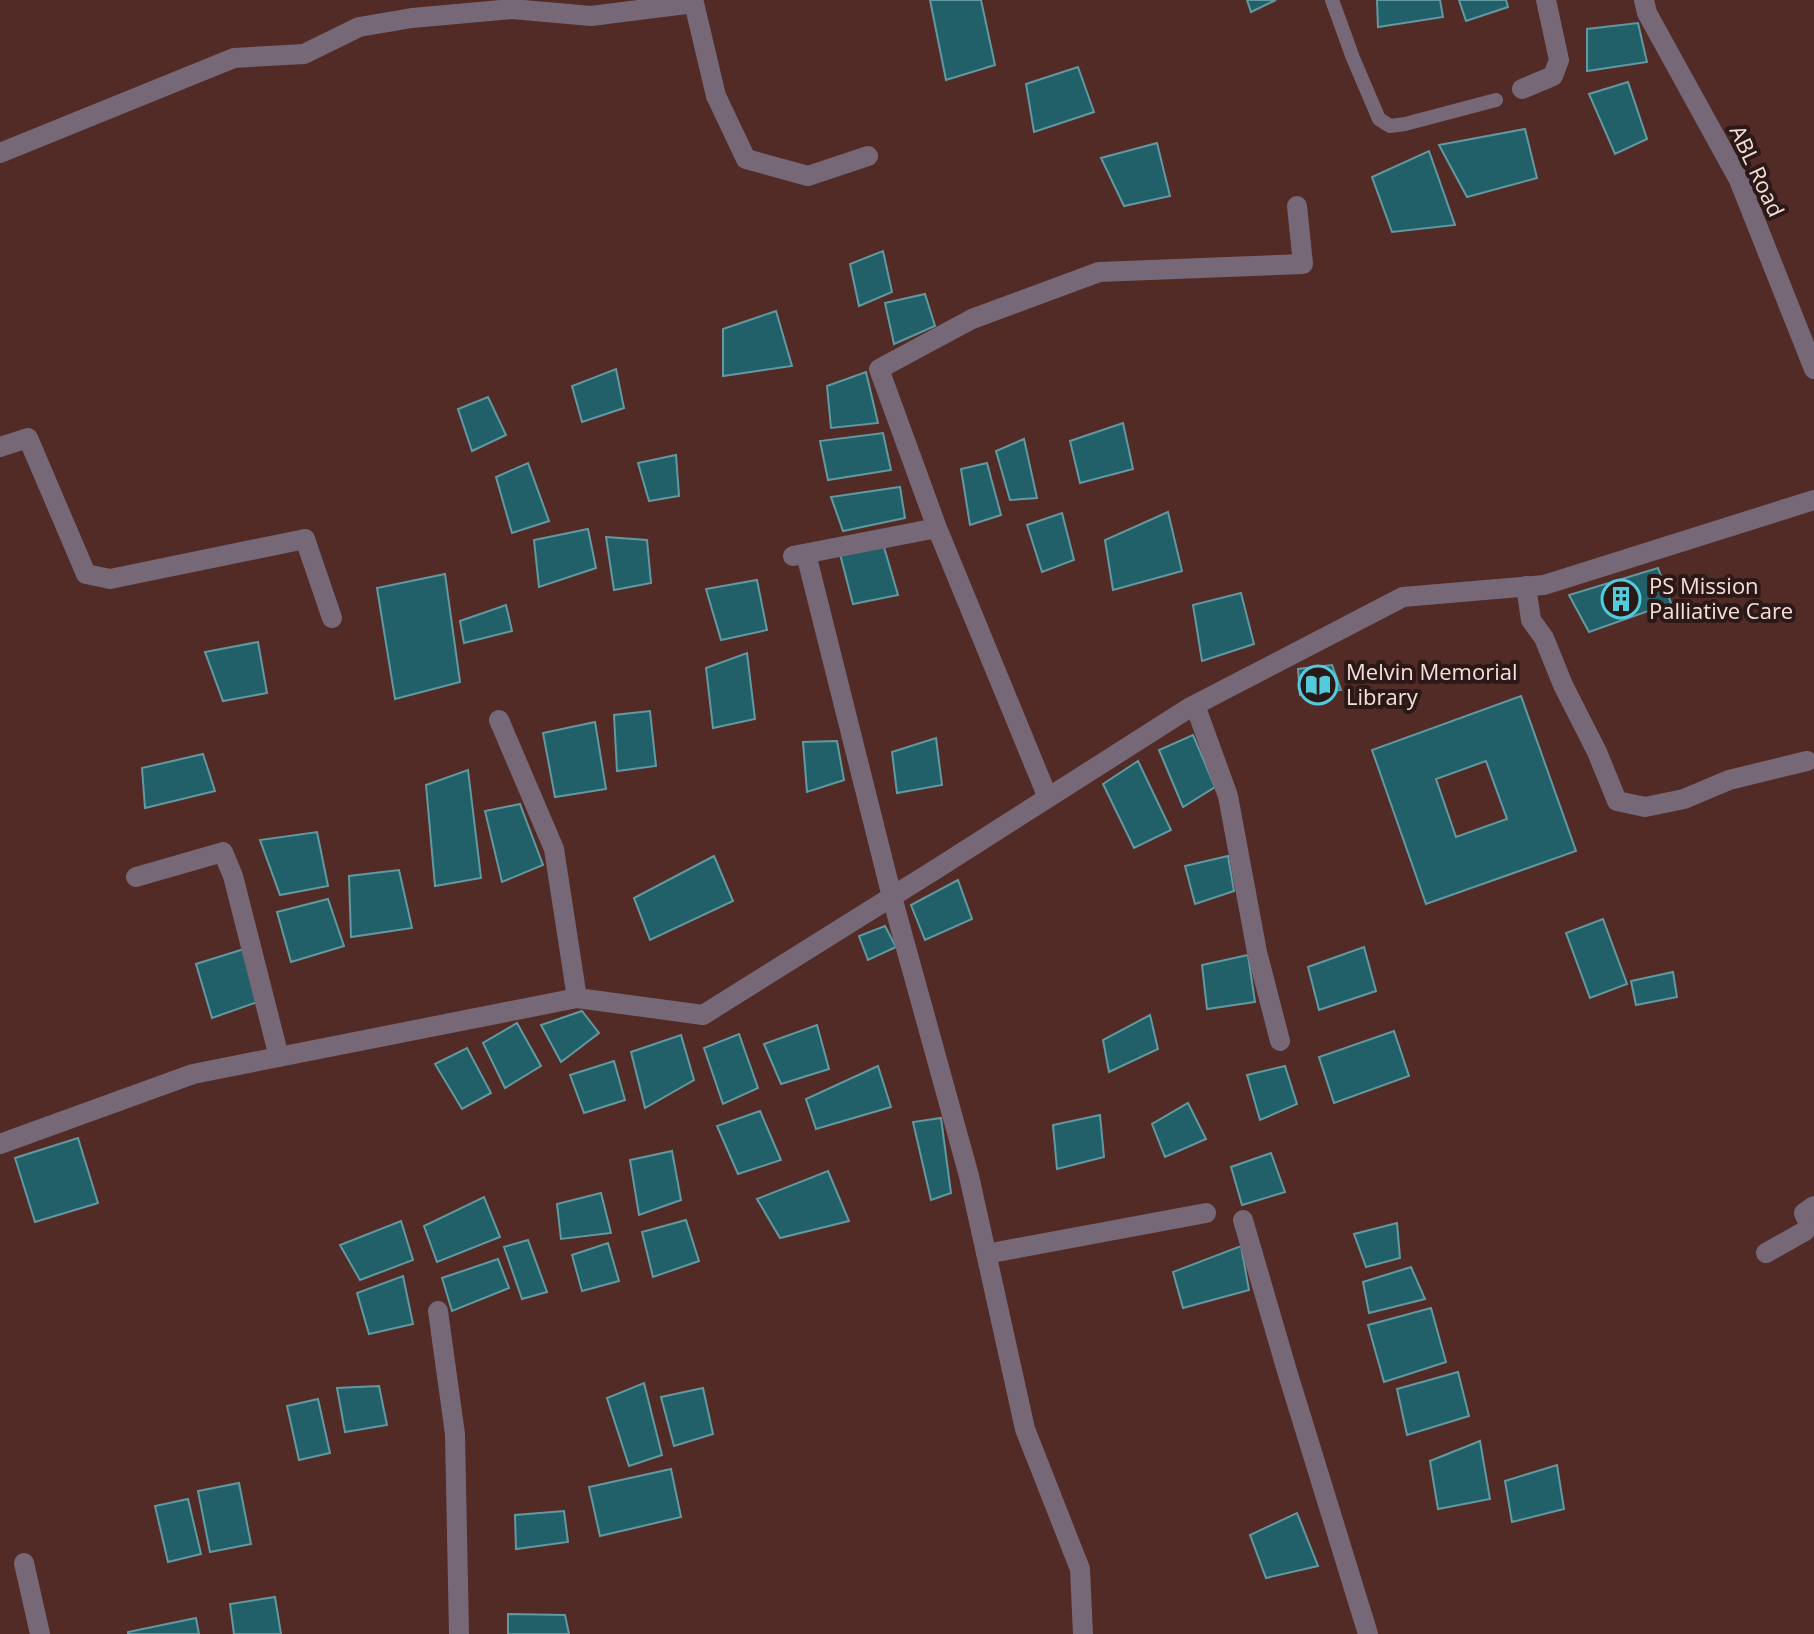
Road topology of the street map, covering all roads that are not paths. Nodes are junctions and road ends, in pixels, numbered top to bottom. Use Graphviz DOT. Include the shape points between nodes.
graph roads {
  1 [pos="1332,0"];
  2 [pos="1546,0"];
  3 [pos="1644,0"];
  4 [pos="1522,89"];
  5 [pos="1496,100"];
  6 [pos="0,153"];
  7 [pos="868,156"];
  8 [pos="1297,206"];
  9 [pos="1814,369"];
  10 [pos="0,447"];
  11 [pos="1814,500"];
  12 [pos="937,528"];
  13 [pos="1526,586"];
  14 [pos="332,618"];
  15 [pos="1195,705"];
  16 [pos="499,720"];
  17 [pos="1807,761"];
  18 [pos="1048,798"];
  19 [pos="136,877"];
  20 [pos="892,897"];
  21 [pos="577,998"];
  22 [pos="1280,1041"];
  23 [pos="279,1057"];
  24 [pos="0,1144"];
  25 [pos="1814,1206"];
  26 [pos="1206,1213"];
  27 [pos="1243,1220"];
  28 [pos="1766,1253"];
  29 [pos="986,1254"];
  30 [pos="438,1311"];
  31 [pos="24,1563"];
  32 [pos="40,1634"];
  33 [pos="459,1634"];
  34 [pos="1083,1634"];
  35 [pos="1368,1634"];
  1 -- 5 [label="lane" via="1379,119 1390,126"];
  2 -- 4 [label="street" via="1559,60 1553,76"];
  3 -- 9 [label="street, ABL Road" via="1739,180"];
  6 -- 7 [label="street" via="234,58 304,54 359,27 512,9 591,16 694,3 716,96 746,159 808,176"];
  8 -- 12 [label="street" via="1303,264 1099,272 972,319 879,369"];
  10 -- 14 [label="street" via="28,438 86,574 110,579 305,539"];
  11 -- 13 [label="street" via="1544,585"];
  12 -- 18 [label="street"];
  12 -- 20 [label="street" via="799,555"];
  13 -- 15 [label="street" via="1403,597"];
  13 -- 17 [label="street" via="1531,620 1544,638 1617,801 1645,807 1684,799 1729,780"];
  15 -- 18 [label="street"];
  15 -- 22 [label="street" via="1228,796 1257,952"];
  16 -- 21 [label="street" via="554,849"];
  18 -- 20 [label="street"];
  19 -- 23 [label="street" via="223,852"];
  20 -- 21 [label="street" via="703,1015"];
  20 -- 29 [label="street"];
  21 -- 23 [label="street"];
  23 -- 24 [label="street" via="193,1074"];
  25 -- 28 [label="street" via="1804,1213 1809,1224 1805,1231"];
  26 -- 29 [label="street"];
  27 -- 35 [label="street"];
  29 -- 34 [label="street" via="1025,1429 1080,1569"];
  30 -- 33 [label="street" via="455,1434"];
  31 -- 32 [label="street"];
}
